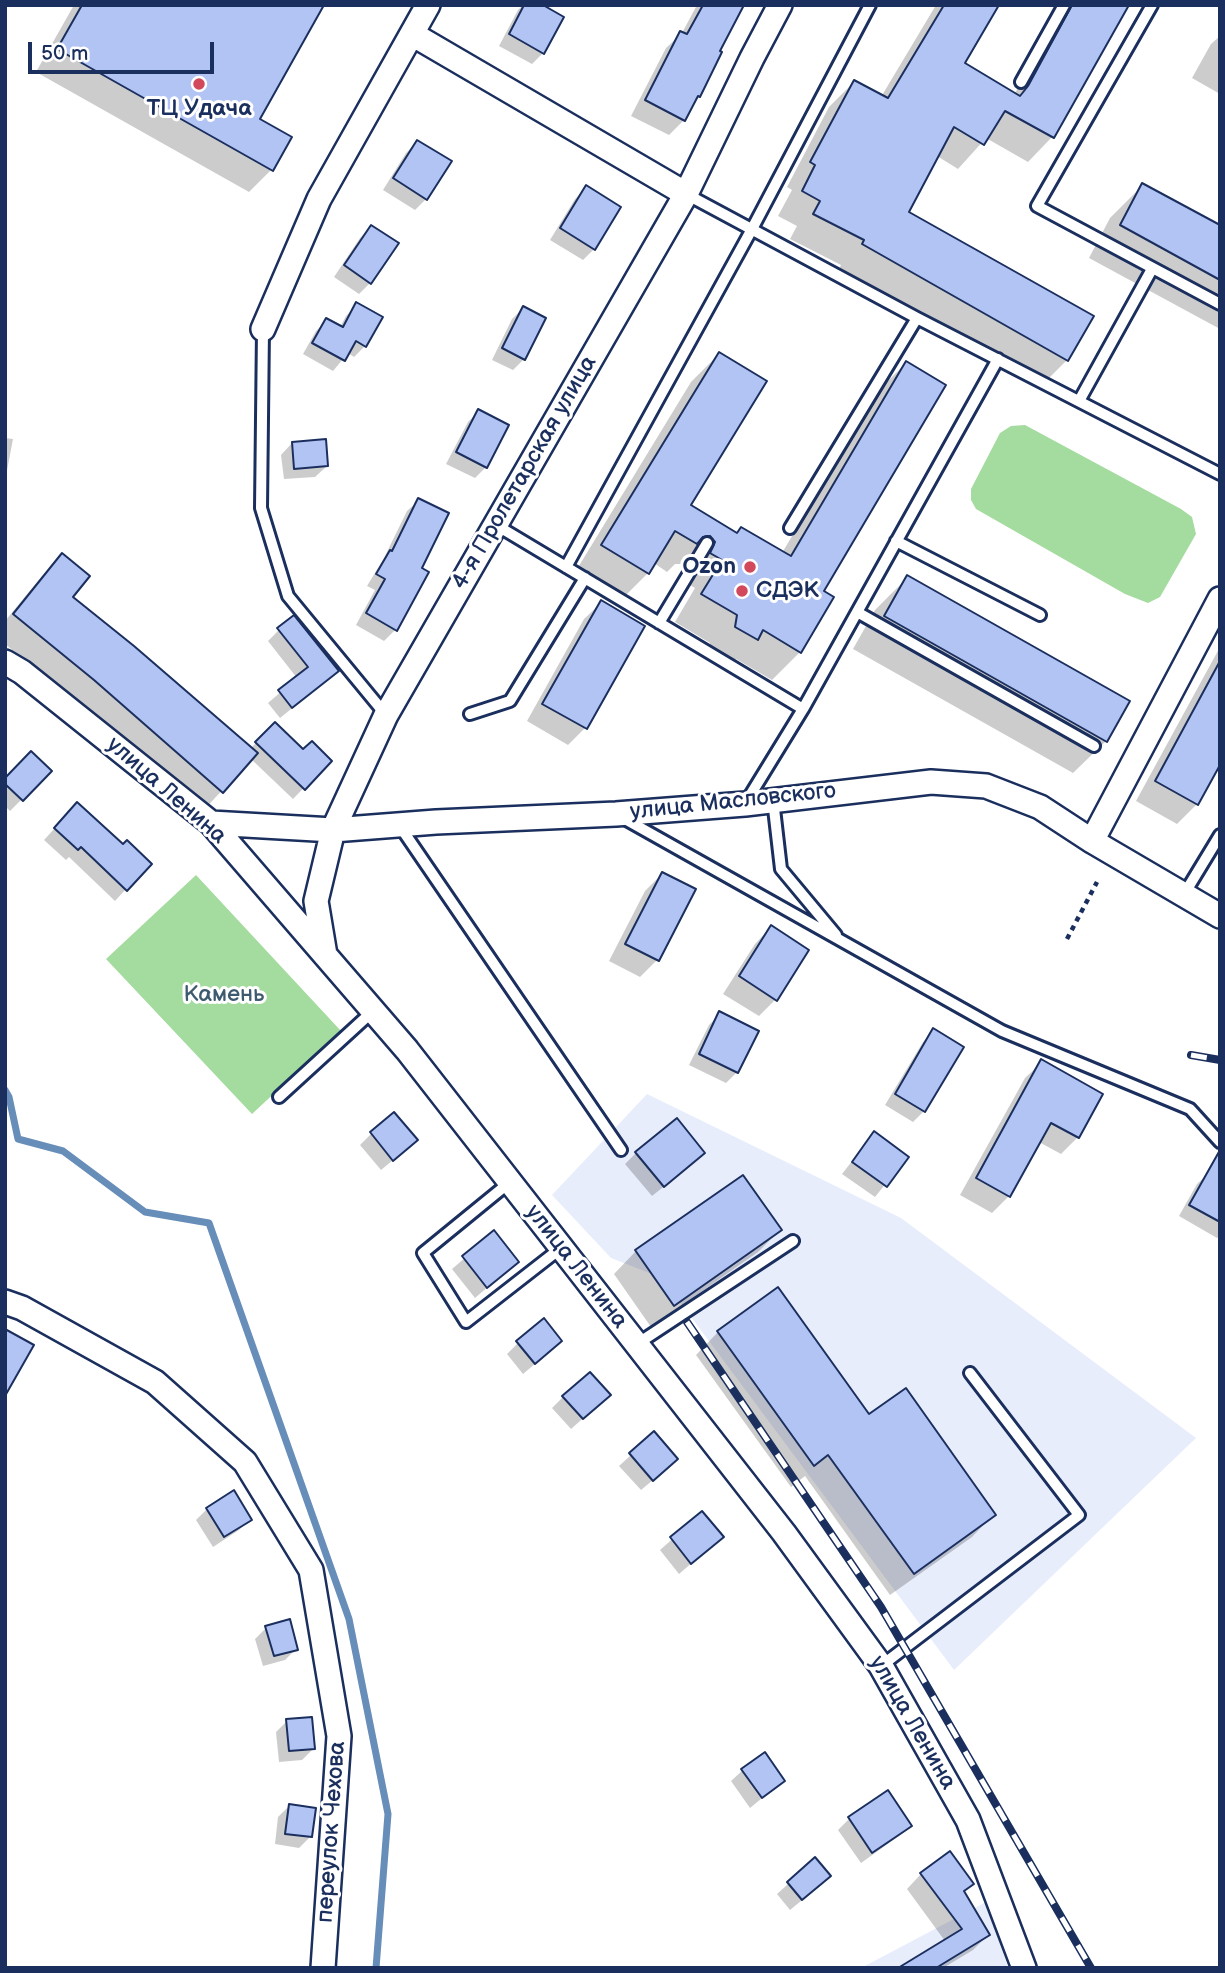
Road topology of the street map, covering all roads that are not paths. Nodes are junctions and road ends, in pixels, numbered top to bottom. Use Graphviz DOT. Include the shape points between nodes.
graph roads {
  1 [pos="428,5"];
  2 [pos="780,5"];
  3 [pos="870,5"];
  4 [pos="1064,5"];
  5 [pos="1152,5"];
  6 [pos="412,34"];
  7 [pos="1021,82"];
  8 [pos="686,194"];
  9 [pos="752,229"];
  10 [pos="1153,268"];
  11 [pos="1220,304"];
  12 [pos="917,318"];
  13 [pos="263,329"];
  14 [pos="998,359"];
  15 [pos="1079,401"];
  16 [pos="1220,474"];
  17 [pos="496,525"];
  18 [pos="790,528"];
  19 [pos="896,541"];
  20 [pos="707,543"];
  21 [pos="566,567"];
  22 [pos="585,578"];
  23 [pos="1220,599"];
  24 [pos="857,612"];
  25 [pos="1040,615"];
  26 [pos="659,623"];
  27 [pos="5,662"];
  28 [pos="803,709"];
  29 [pos="470,714"];
  30 [pos="386,715"];
  31 [pos="1094,746"];
  32 [pos="773,800"];
  33 [pos="745,804"];
  34 [pos="616,814"];
  35 [pos="211,823"];
  36 [pos="399,825"];
  37 [pos="333,830"];
  38 [pos="1220,835"];
  39 [pos="1093,841"];
  40 [pos="1183,895"];
  41 [pos="1220,916"];
  42 [pos="840,940"];
  43 [pos="325,955"];
  44 [pos="373,1011"];
  45 [pos="279,1097"];
  46 [pos="1220,1142"];
  47 [pos="621,1150"];
  48 [pos="510,1182"];
  49 [pos="793,1241"];
  50 [pos="561,1248"];
  51 [pos="5,1302"];
  52 [pos="637,1344"];
  53 [pos="970,1373"];
  54 [pos="881,1666"];
  55 [pos="323,1968"];
  56 [pos="1024,1968"];
  1 -- 6 [label="street"];
  2 -- 8 [label="street, 4-я Пролетарская улица"];
  3 -- 9 [label="lane"];
  4 -- 7 [label="lane"];
  5 -- 10 [label="lane" via="1037,206"];
  6 -- 8 [label="street"];
  6 -- 13 [label="street" via="319,199"];
  8 -- 9 [label="lane"];
  8 -- 17 [label="street, 4-я Пролетарская улица"];
  9 -- 12 [label="lane"];
  9 -- 21 [label="lane"];
  10 -- 11 [label="lane"];
  10 -- 15 [label="lane"];
  12 -- 14 [label="lane"];
  12 -- 18 [label="lane"];
  13 -- 30 [label="lane" via="261,508 288,596"];
  14 -- 15 [label="lane"];
  14 -- 19 [label="lane"];
  15 -- 16 [label="lane"];
  17 -- 21 [label="lane"];
  17 -- 30 [label="street, 4-я Пролетарская улица"];
  19 -- 24 [label="lane"];
  19 -- 25 [label="lane"];
  20 -- 26 [label="lane"];
  21 -- 22 [label="lane"];
  22 -- 26 [label="lane"];
  22 -- 29 [label="lane" via="510,701"];
  23 -- 39 [label="street"];
  24 -- 28 [label="lane"];
  24 -- 31 [label="lane"];
  26 -- 28 [label="lane"];
  27 -- 35 [label="street, улица Ленина"];
  28 -- 33 [label="lane"];
  30 -- 37 [label="street, 4-я Пролетарская улица"];
  32 -- 33 [label="street, улица Масловского"];
  32 -- 39 [label="street, улица Масловского" via="931,782 986,786 1040,807"];
  32 -- 42 [label="lane" via="781,869"];
  33 -- 34 [label="street, улица Масловского"];
  34 -- 36 [label="street, улица Масловского"];
  34 -- 42 [label="lane"];
  35 -- 37 [label="street, улица Масловского"];
  35 -- 43 [label="street, улица Ленина"];
  36 -- 37 [label="street, улица Масловского"];
  36 -- 47 [label="lane"];
  37 -- 43 [label="street, 4-я Пролетарская улица" via="316,901"];
  38 -- 40 [label="lane"];
  39 -- 40 [label="street, улица Масловского"];
  40 -- 41 [label="street, улица Масловского"];
  42 -- 46 [label="lane" via="1002,1031 1190,1108"];
  43 -- 44 [label="street, улица Ленина"];
  44 -- 45 [label="lane"];
  44 -- 48 [label="street, улица Ленина"];
  48 -- 50 [label="street, улица Ленина"];
  48 -- 50 [label="lane" via="423,1253 466,1322"];
  49 -- 52 [label="lane"];
  50 -- 52 [label="street, улица Ленина"];
  51 -- 55 [label="street, переулок Чехова" via="155,1382 244,1462 311,1570 339,1736"];
  52 -- 54 [label="street, улица Ленина"];
  53 -- 54 [label="lane" via="1079,1515"];
  54 -- 56 [label="street, улица Ленина" via="968,1820"];
}
